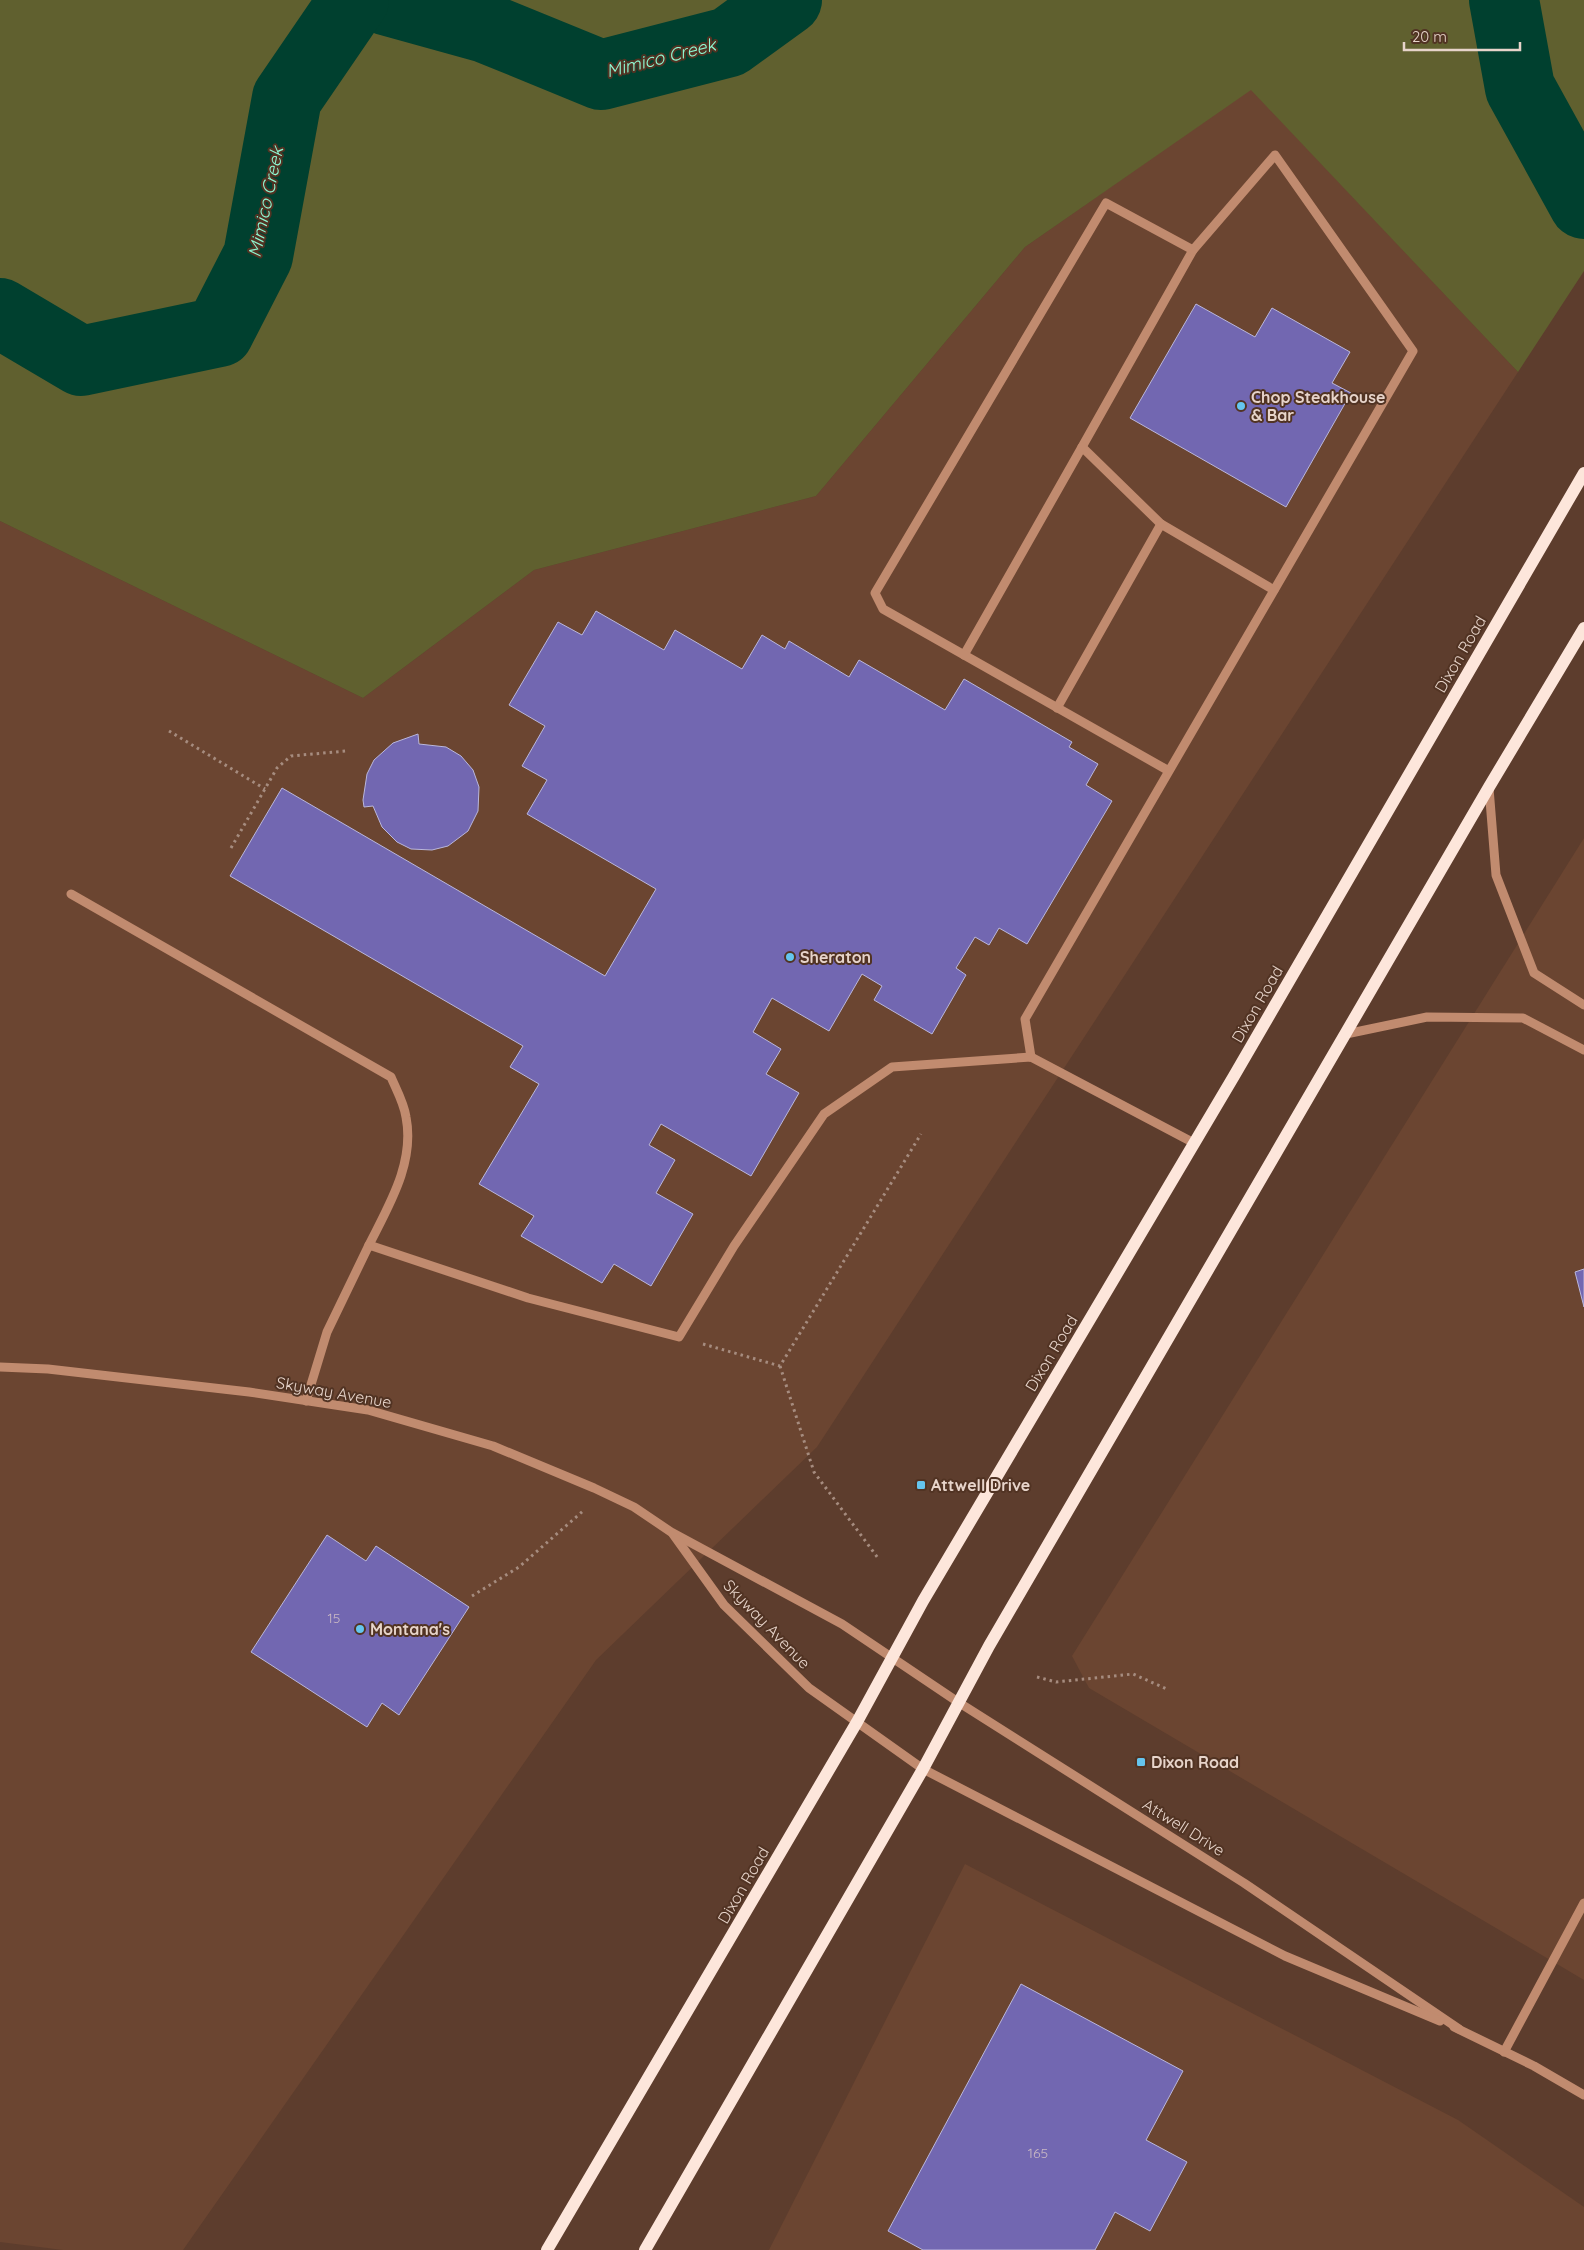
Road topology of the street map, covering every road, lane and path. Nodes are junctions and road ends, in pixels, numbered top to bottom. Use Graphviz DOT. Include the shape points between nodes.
graph roads {
  1 [pos="1193,250"];
  2 [pos="1082,447"];
  3 [pos="1584,473"];
  4 [pos="1162,524"];
  5 [pos="1274,590"];
  6 [pos="1584,628"];
  7 [pos="964,655"];
  8 [pos="1057,708"];
  9 [pos="169,731"];
  10 [pos="346,751"];
  11 [pos="1169,771"];
  12 [pos="1489,787"];
  13 [pos="265,789"];
  14 [pos="231,848"];
  15 [pos="71,894"];
  16 [pos="1584,1005"];
  17 [pos="1346,1034"];
  18 [pos="1584,1050"];
  19 [pos="1031,1057"];
  20 [pos="921,1134"];
  21 [pos="1194,1143"];
  22 [pos="369,1245"];
  23 [pos="679,1337"];
  24 [pos="780,1366"];
  25 [pos="0,1367"];
  26 [pos="306,1401"];
  27 [pos="604,1493"];
  28 [pos="671,1532"];
  29 [pos="878,1558"];
  30 [pos="472,1596"];
  31 [pos="892,1656"];
  32 [pos="1038,1677"];
  33 [pos="1169,1690"];
  34 [pos="958,1702"];
  35 [pos="857,1722"];
  36 [pos="923,1769"];
  37 [pos="1584,1903"];
  38 [pos="1459,2029"];
  39 [pos="1504,2052"];
  40 [pos="1584,2096"];
  41 [pos="567,2216"];
  42 [pos="539,2250"];
  43 [pos="548,2250"];
  44 [pos="645,2250"];
  1 -- 2 [label="street"];
  1 -- 5 [label="street" via="1274,155 1413,351"];
  1 -- 7 [label="street" via="1106,202 875,593 883,610"];
  2 -- 4 [label="street"];
  2 -- 7 [label="street"];
  3 -- 21 [label="main road, Dixon Road"];
  4 -- 5 [label="street"];
  4 -- 8 [label="street"];
  5 -- 11 [label="street"];
  6 -- 12 [label="main road"];
  7 -- 8 [label="street"];
  8 -- 11 [label="street"];
  9 -- 13 [label="path"];
  10 -- 13 [label="path" via="291,756 277,768"];
  11 -- 19 [label="street" via="1025,1019"];
  12 -- 16 [label="street" via="1496,876 1534,973"];
  12 -- 17 [label="main road"];
  13 -- 14 [label="path"];
  15 -- 22 [label="street" via="391,1077 406,1117 406,1153 398,1188"];
  17 -- 18 [label="street" via="1427,1017 1523,1018"];
  17 -- 34 [label="main road"];
  19 -- 21 [label="street"];
  19 -- 23 [label="street" via="892,1067 824,1114 734,1246"];
  20 -- 24 [label="path"];
  21 -- 31 [label="main road, Dixon Road"];
  22 -- 23 [label="street" via="528,1298"];
  22 -- 26 [label="street" via="326,1332"];
  23 -- 24 [label="path"];
  24 -- 29 [label="path" via="814,1472"];
  25 -- 26 [label="street, Skyway Avenue" via="48,1369"];
  26 -- 27 [label="street, Skyway Avenue" via="368,1410 493,1446"];
  27 -- 28 [label="street, Skyway Avenue" via="634,1507"];
  27 -- 30 [label="path" via="519,1568"];
  28 -- 31 [label="street, Skyway Avenue" via="842,1624"];
  28 -- 35 [label="street, Skyway Avenue" via="724,1605 809,1688"];
  31 -- 34 [label="street, Attwell Drive"];
  31 -- 35 [label="main road, Dixon Road"];
  32 -- 33 [label="path" via="1056,1682 1133,1674"];
  34 -- 36 [label="main road"];
  34 -- 38 [label="street, Attwell Drive" via="1244,1883"];
  35 -- 36 [label="street, Attwell Drive"];
  35 -- 41 [label="main road, Dixon Road"];
  36 -- 38 [label="street, Attwell Drive" via="1285,1956"];
  36 -- 44 [label="main road"];
  37 -- 39 [label="street"];
  38 -- 39 [label="street, Attwell Drive"];
  39 -- 40 [label="street, Attwell Drive" via="1568,2084"];
  41 -- 42 [label="main road"];
  41 -- 43 [label="main road, Dixon Road"];
}
